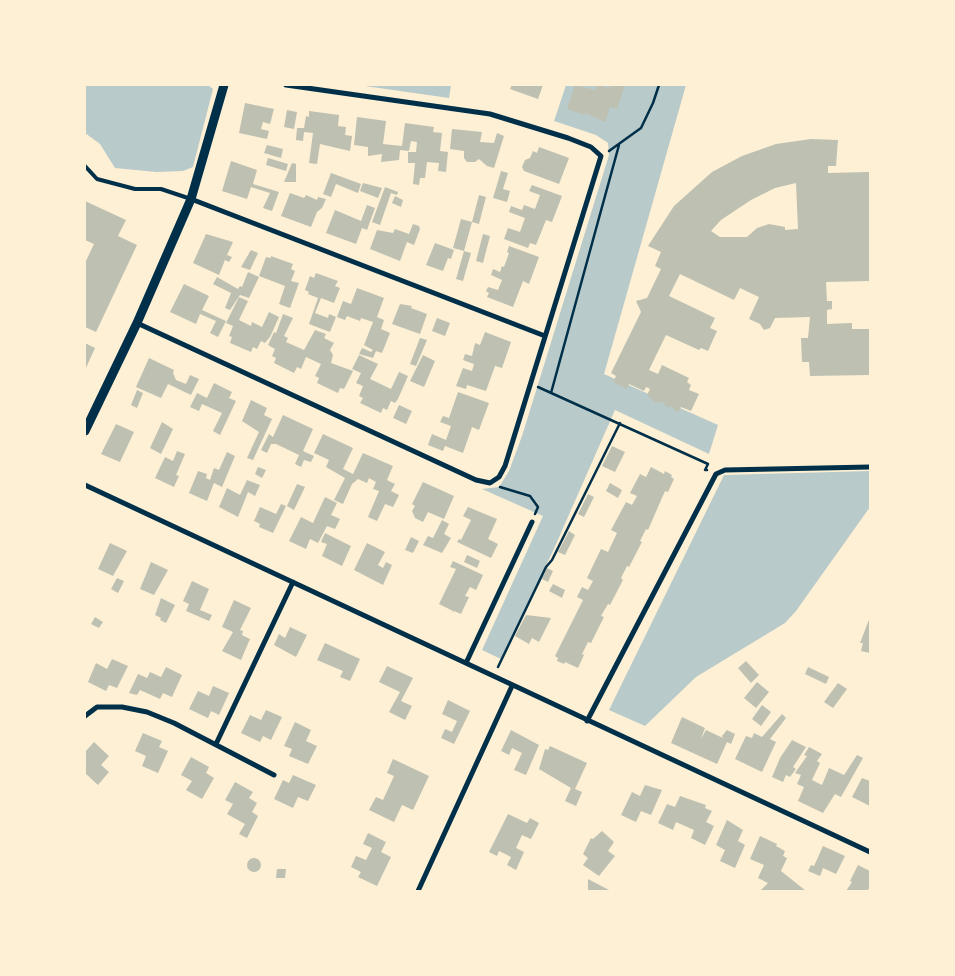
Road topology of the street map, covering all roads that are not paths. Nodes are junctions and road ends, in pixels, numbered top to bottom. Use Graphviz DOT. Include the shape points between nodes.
graph roads {
  1 [pos="224,85"];
  2 [pos="286,85"];
  3 [pos="85,166"];
  4 [pos="191,199"];
  5 [pos="137,323"];
  6 [pos="545,336"];
  7 [pos="85,431"];
  8 [pos="870,467"];
  9 [pos="85,485"];
  10 [pos="532,522"];
  11 [pos="292,582"];
  12 [pos="466,663"];
  13 [pos="512,686"];
  14 [pos="85,716"];
  15 [pos="587,721"];
  16 [pos="216,744"];
  17 [pos="274,775"];
  18 [pos="870,852"];
  19 [pos="418,891"];
  1 -- 4 [label="street"];
  2 -- 6 [label="street" via="490,114 592,147 601,156"];
  3 -- 4 [label="lane" via="97,179 135,189 161,189"];
  4 -- 5 [label="street"];
  4 -- 6 [label="street"];
  5 -- 6 [label="street" via="476,480 490,483 499,477 505,466"];
  5 -- 7 [label="street"];
  8 -- 15 [label="street" via="725,470 716,474"];
  9 -- 11 [label="street"];
  10 -- 12 [label="street"];
  11 -- 12 [label="street"];
  11 -- 16 [label="street"];
  12 -- 13 [label="street"];
  13 -- 15 [label="street"];
  13 -- 19 [label="street"];
  14 -- 16 [label="street" via="97,707 147,712"];
  15 -- 18 [label="street"];
  16 -- 17 [label="street"];
}
